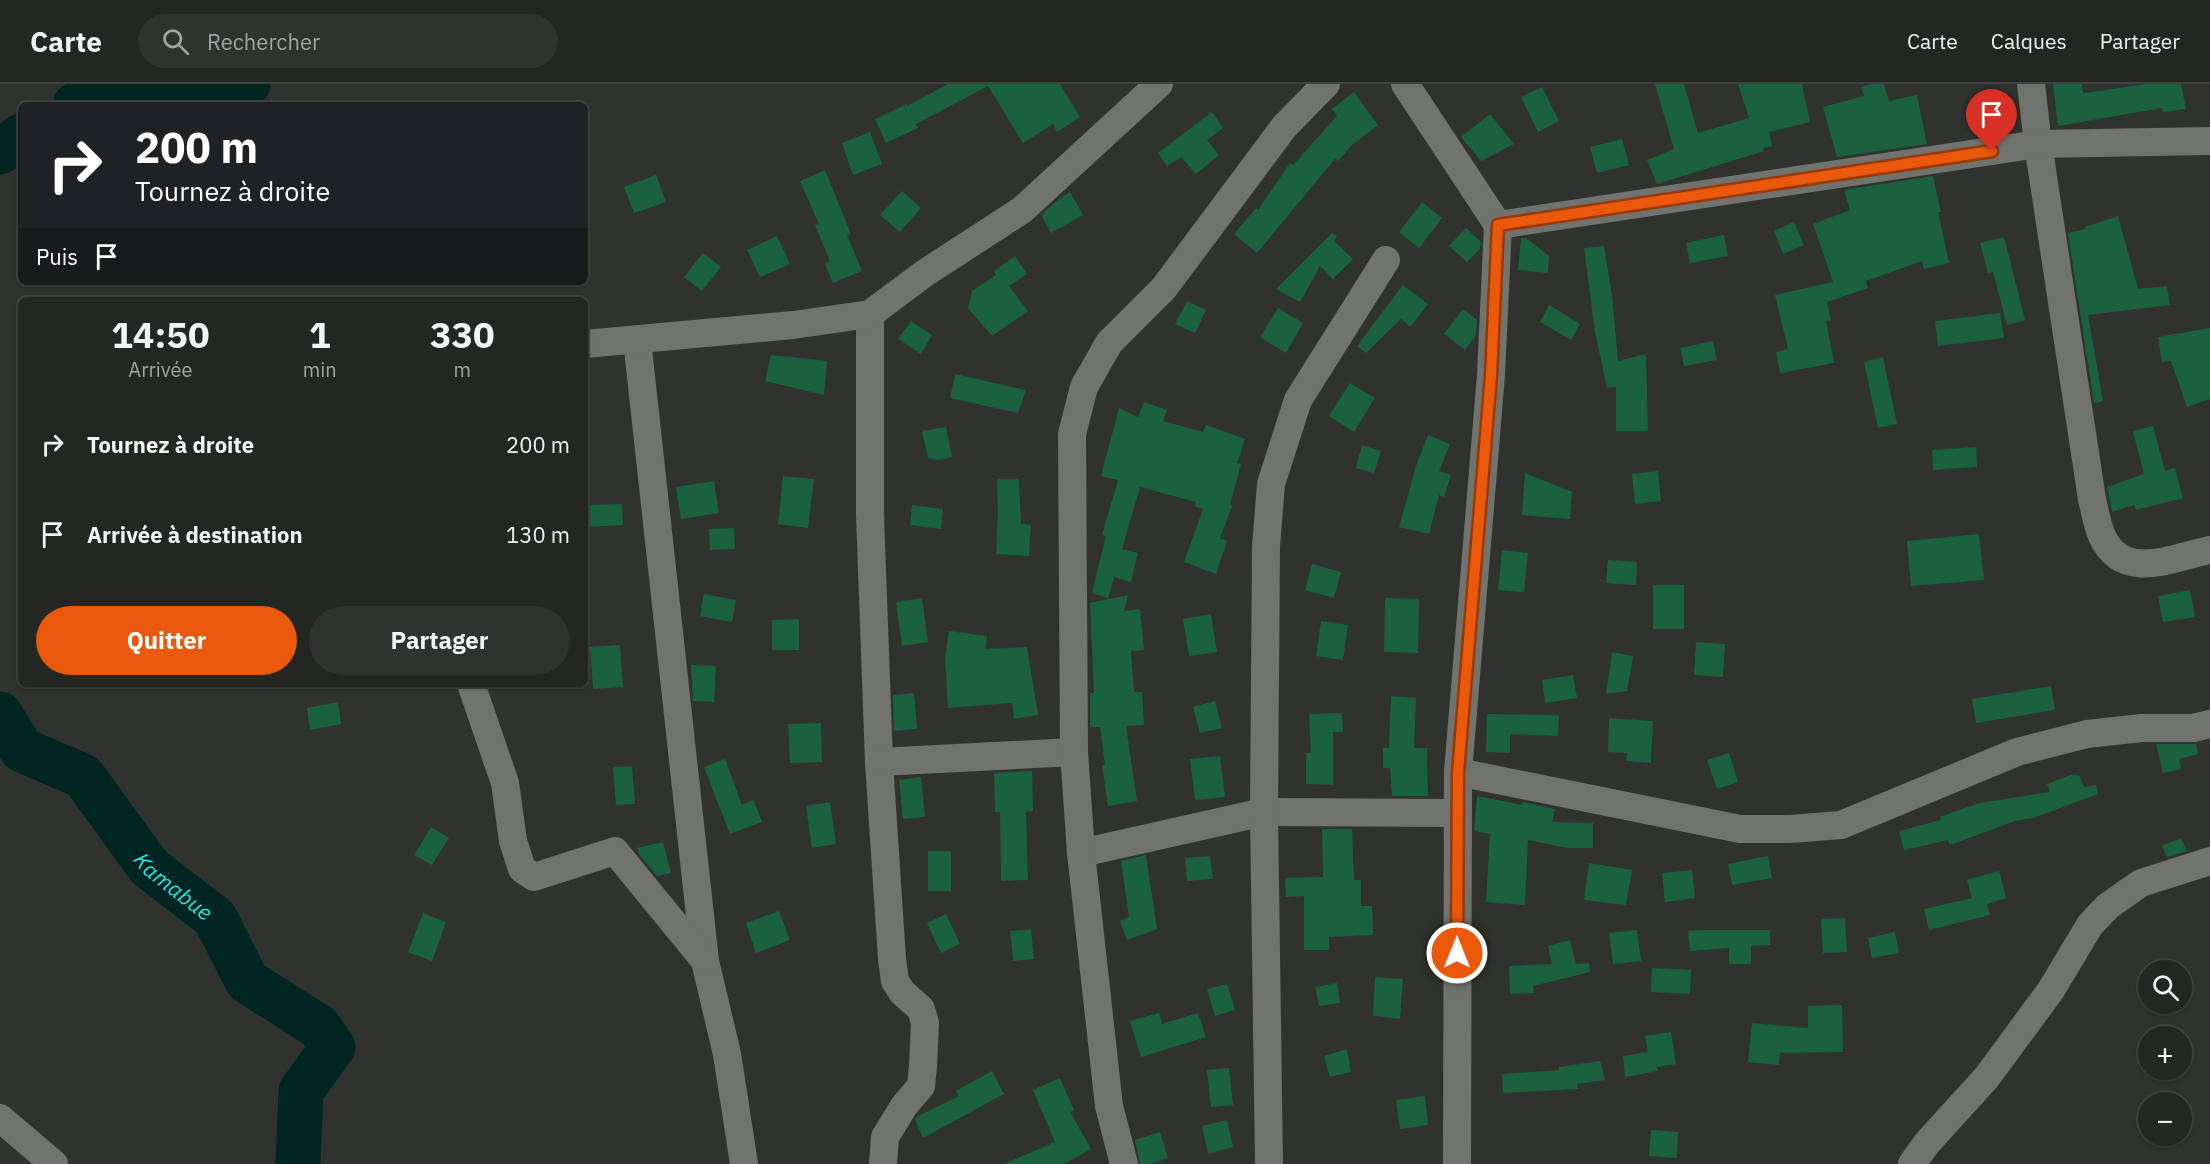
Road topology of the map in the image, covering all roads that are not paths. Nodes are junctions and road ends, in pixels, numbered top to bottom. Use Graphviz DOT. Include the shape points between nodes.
graph roads {
  1 [pos="1159,84"];
  2 [pos="1326,84"];
  3 [pos="1405,84"];
  4 [pos="2031,84"];
  5 [pos="2210,141"];
  6 [pos="2038,144"];
  7 [pos="1498,225"];
  8 [pos="1386,260"];
  9 [pos="870,314"];
  10 [pos="637,340"];
  11 [pos="588,344"];
  12 [pos="2210,550"];
  13 [pos="472,687"];
  14 [pos="2210,724"];
  15 [pos="1074,752"];
  16 [pos="879,762"];
  17 [pos="1458,772"];
  18 [pos="1264,812"];
  19 [pos="1457,813"];
  20 [pos="1081,852"];
  21 [pos="2210,861"];
  22 [pos="705,962"];
  23 [pos="0,1118"];
  24 [pos="54,1164"];
  25 [pos="744,1164"];
  26 [pos="883,1164"];
  27 [pos="1124,1164"];
  28 [pos="1269,1164"];
  29 [pos="1457,1164"];
  30 [pos="1912,1164"];
  1 -- 9 [label="street" via="1022,210"];
  2 -- 15 [label="street" via="1284,127 1164,288 1109,343 1084,387 1072,434"];
  3 -- 7 [label="street"];
  4 -- 6 [label="street"];
  5 -- 6 [label="street"];
  6 -- 7 [label="street"];
  6 -- 12 [label="street" via="2092,499 2101,534 2121,560 2140,565"];
  7 -- 17 [label="street" via="1491,375"];
  8 -- 18 [label="street" via="1298,400 1271,484 1266,547"];
  9 -- 10 [label="street"];
  9 -- 16 [label="street" via="870,515"];
  10 -- 11 [label="street"];
  10 -- 22 [label="street"];
  13 -- 22 [label="street" via="505,783 513,841 522,869 534,877 615,851"];
  14 -- 17 [label="street" via="2087,734 2017,752 1841,825 1790,829 1740,829"];
  15 -- 16 [label="street"];
  15 -- 20 [label="street"];
  16 -- 26 [label="street" via="895,981 921,1009 925,1023 921,1086 885,1137"];
  17 -- 19 [label="street"];
  18 -- 19 [label="street"];
  18 -- 20 [label="street"];
  18 -- 28 [label="street"];
  19 -- 29 [label="street"];
  20 -- 27 [label="street" via="1109,1106"];
  21 -- 30 [label="street" via="2141,883 2108,906 2090,926 2051,990 1987,1077"];
  22 -- 25 [label="street" via="727,1053"];
  23 -- 24 [label="street"];
}
